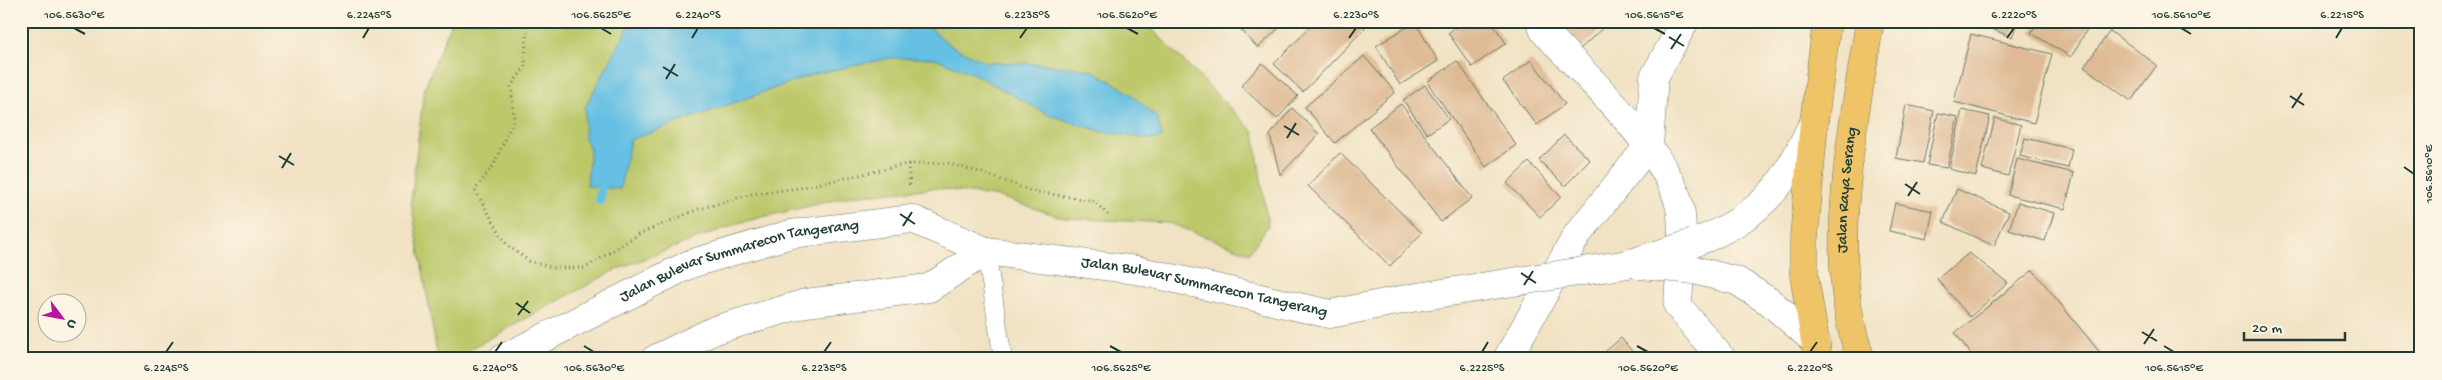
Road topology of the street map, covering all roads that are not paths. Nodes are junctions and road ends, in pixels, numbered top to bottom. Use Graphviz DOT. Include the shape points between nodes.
graph roads {
  1 [pos="1540,21"];
  2 [pos="1685,21"];
  3 [pos="1827,21"];
  4 [pos="1870,21"];
  5 [pos="1814,122"];
  6 [pos="1649,145"];
  7 [pos="986,251"];
  8 [pos="1628,264"];
  9 [pos="1817,350"];
  10 [pos="502,359"];
  11 [pos="655,359"];
  12 [pos="1003,359"];
  13 [pos="1507,359"];
  14 [pos="1722,359"];
  15 [pos="1861,359"];
  1 -- 6 [label="street" via="1544,31"];
  2 -- 6 [label="street" via="1654,77"];
  3 -- 5 [label="highway"];
  4 -- 15 [label="highway, Jalan Raya Serang" via="1850,150 1844,232 1845,287"];
  5 -- 8 [label="street, Jalan Bulevar Summarecon Tangerang, bridge" via="1781,182 1750,215 1710,237"];
  5 -- 9 [label="highway" via="1804,275"];
  6 -- 13 [label="street" via="1577,235"];
  6 -- 14 [label="street" via="1674,186 1681,214 1678,306"];
  7 -- 8 [label="street, Jalan Bulevar Summarecon Tangerang, bridge" via="1136,270 1330,314"];
  7 -- 10 [label="street, Jalan Bulevar Summarecon Tangerang" via="912,219 791,234 690,264"];
  7 -- 11 [label="street" via="929,288 806,303 715,330"];
  7 -- 12 [label="lane"];
  8 -- 9 [label="street, Jalan Bulevar Summarecon Tangerang, bridge" via="1694,270 1737,281 1770,302"];
}
